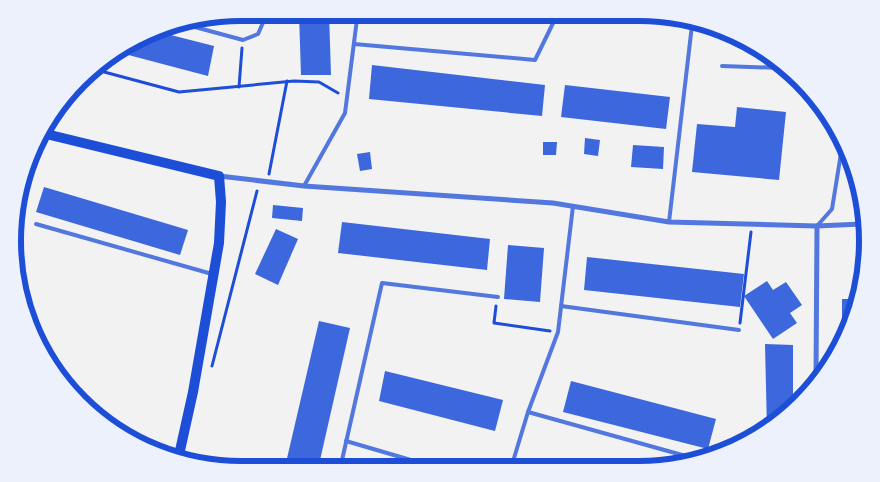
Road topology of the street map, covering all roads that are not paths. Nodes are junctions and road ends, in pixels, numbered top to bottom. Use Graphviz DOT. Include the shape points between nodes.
graph roads {
  1 [pos="264,21"];
  2 [pos="357,21"];
  3 [pos="554,21"];
  4 [pos="193,26"];
  5 [pos="692,28"];
  6 [pos="354,44"];
  7 [pos="722,66"];
  8 [pos="774,68"];
  9 [pos="49,135"];
  10 [pos="841,154"];
  11 [pos="219,176"];
  12 [pos="304,186"];
  13 [pos="573,206"];
  14 [pos="669,222"];
  15 [pos="36,224"];
  16 [pos="858,224"];
  17 [pos="817,226"];
  18 [pos="214,275"];
  19 [pos="498,297"];
  20 [pos="561,306"];
  21 [pos="740,330"];
  22 [pos="816,371"];
  23 [pos="528,412"];
  24 [pos="346,441"];
  25 [pos="180,452"];
  26 [pos="686,456"];
  27 [pos="342,461"];
  28 [pos="414,461"];
  29 [pos="513,461"];
  1 -- 4 [label="lane" via="258,34 243,40"];
  2 -- 6 [label="lane"];
  3 -- 6 [label="lane" via="535,60"];
  5 -- 14 [label="lane"];
  6 -- 12 [label="lane" via="345,113"];
  7 -- 8 [label="lane"];
  9 -- 11 [label="main road"];
  10 -- 17 [label="lane" via="832,208"];
  11 -- 12 [label="street"];
  11 -- 18 [label="main road" via="219,243"];
  12 -- 13 [label="street"];
  13 -- 14 [label="street"];
  13 -- 20 [label="lane"];
  14 -- 17 [label="street"];
  15 -- 18 [label="lane"];
  16 -- 17 [label="street"];
  17 -- 22 [label="street"];
  18 -- 25 [label="main road" via="194,392"];
  19 -- 24 [label="lane" via="382,283"];
  20 -- 21 [label="lane"];
  20 -- 23 [label="lane" via="558,332"];
  23 -- 26 [label="lane"];
  23 -- 29 [label="lane"];
  24 -- 27 [label="lane"];
  24 -- 28 [label="lane"];
}
